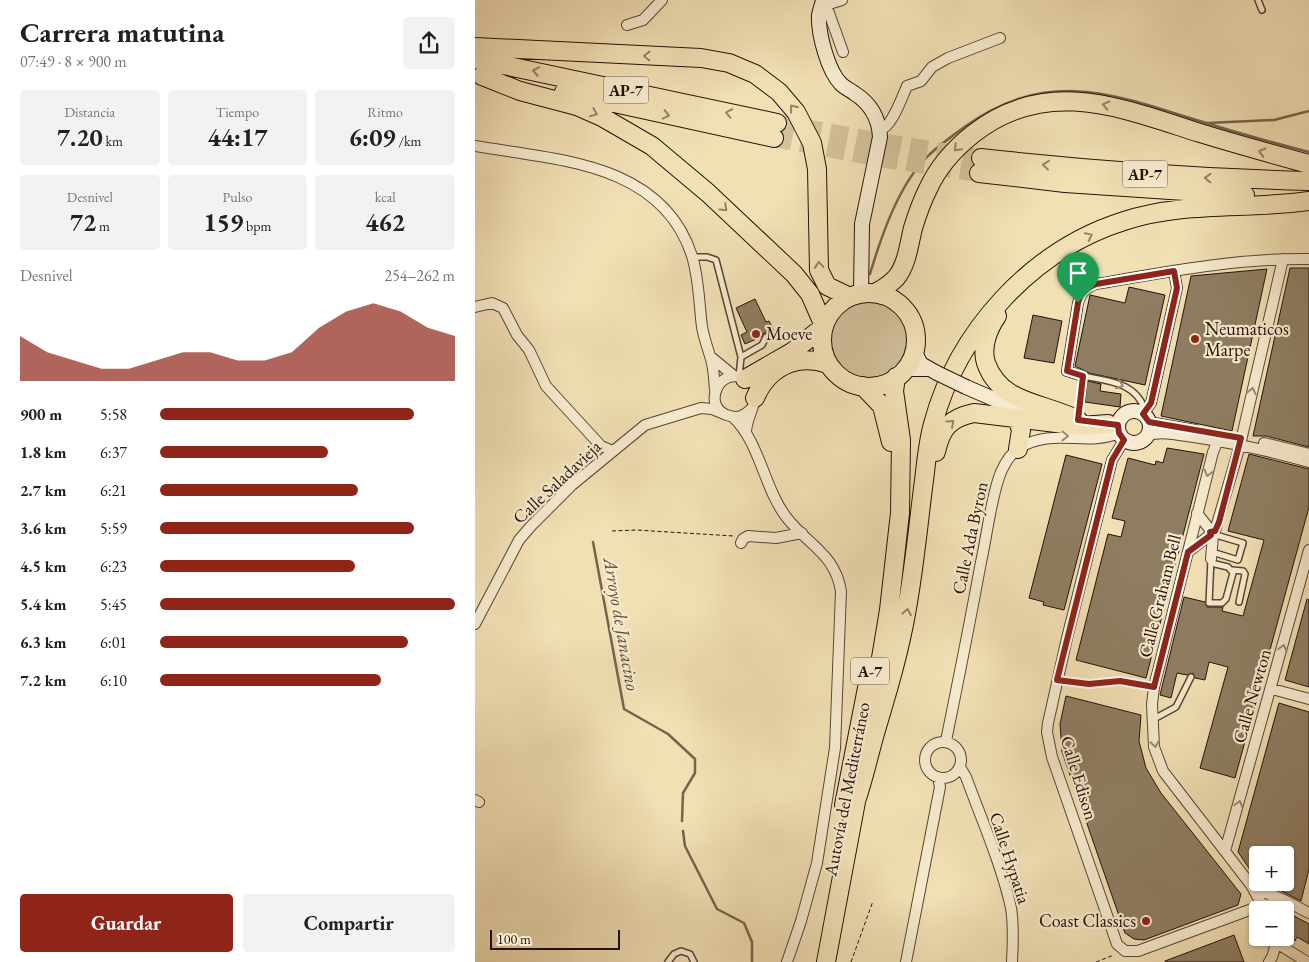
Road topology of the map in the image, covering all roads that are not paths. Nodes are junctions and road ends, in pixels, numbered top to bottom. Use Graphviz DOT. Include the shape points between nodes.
graph roads {
  1 [pos="662,0"];
  2 [pos="842,0"];
  3 [pos="1257,0"];
  4 [pos="824,2"];
  5 [pos="1262,10"];
  6 [pos="627,25"];
  7 [pos="1000,38"];
  8 [pos="475,47"];
  9 [pos="843,52"];
  10 [pos="475,59"];
  11 [pos="478,75"];
  12 [pos="880,130"];
  13 [pos="475,146"];
  14 [pos="1309,164"];
  15 [pos="1309,181"];
  16 [pos="1309,197"];
  17 [pos="1309,202"];
  18 [pos="692,257"];
  19 [pos="1283,258"];
  20 [pos="1309,259"];
  21 [pos="1174,271"];
  22 [pos="1020,282"];
  23 [pos="862,294"];
  24 [pos="475,307"];
  25 [pos="823,327"];
  26 [pos="766,337"];
  27 [pos="914,351"];
  28 [pos="711,357"];
  29 [pos="741,357"];
  30 [pos="828,364"];
  31 [pos="932,371"];
  32 [pos="901,373"];
  33 [pos="1083,376"];
  34 [pos="739,377"];
  35 [pos="863,386"];
  36 [pos="715,394"];
  37 [pos="753,403"];
  38 [pos="701,408"];
  39 [pos="728,415"];
  40 [pos="1017,418"];
  41 [pos="1078,420"];
  42 [pos="1146,421"];
  43 [pos="1117,431"];
  44 [pos="746,433"];
  45 [pos="1228,436"];
  46 [pos="1217,440"];
  47 [pos="1241,441"];
  48 [pos="1283,447"];
  49 [pos="1018,449"];
  50 [pos="613,451"];
  51 [pos="1309,454"];
  52 [pos="1309,458"];
  53 [pos="1309,462"];
  54 [pos="1197,513"];
  55 [pos="1214,532"];
  56 [pos="802,533"];
  57 [pos="743,540"];
  58 [pos="1309,550"];
  59 [pos="1188,552"];
  60 [pos="1211,558"];
  61 [pos="913,570"];
  62 [pos="1232,570"];
  63 [pos="1239,602"];
  64 [pos="475,624"];
  65 [pos="1191,676"];
  66 [pos="1272,689"];
  67 [pos="1309,699"];
  68 [pos="1152,720"];
  69 [pos="946,741"];
  70 [pos="959,767"];
  71 [pos="938,778"];
  72 [pos="856,801"];
  73 [pos="1225,851"];
  74 [pos="1249,883"];
  75 [pos="1255,891"];
  76 [pos="1260,901"];
  77 [pos="1285,901"];
  78 [pos="1294,905"];
  79 [pos="1308,911"];
  80 [pos="1249,913"];
  81 [pos="1273,946"];
  82 [pos="1283,946"];
  83 [pos="667,962"];
  84 [pos="694,962"];
  85 [pos="787,962"];
  86 [pos="814,962"];
  87 [pos="826,962"];
  88 [pos="906,962"];
  89 [pos="1012,962"];
  90 [pos="1269,962"];
  91 [pos="1307,962"];
  1 -- 6 [label="street" via="643,20"];
  2 -- 4 [label="street"];
  3 -- 5 [label="lane"];
  4 -- 9 [label="street"];
  4 -- 12 [label="street" via="819,15 820,28 831,71 842,86 873,109"];
  7 -- 12 [label="street" via="948,58 932,67 921,81 907,86 890,122"];
  23 -- 8 [label="highway, one-way" via="827,286 819,270 817,169 809,137 796,112 779,92 755,74 729,63 701,58"];
  11 -- 10 [label="highway, AP-7, one-way" via="775,130"];
  11 -- 25 [label="highway, one-way" via="520,91 577,106 652,146 708,192 794,274 810,294"];
  12 -- 23 [label="street" via="862,224"];
  13 -- 18 [label="street" via="583,165 631,182 662,205 680,229"];
  14 -- 23 [label="highway, one-way" via="1092,102 1062,100 1013,110 989,122 941,165 928,189 903,266 896,278 884,289"];
  15 -- 16 [label="highway, AP-7, one-way" via="980,166 1157,190"];
  22 -- 17 [label="highway, one-way" via="1068,247 1124,221 1201,206 1281,206"];
  18 -- 28 [label="street" via="703,329"];
  18 -- 29 [label="lane" via="716,260"];
  19 -- 20 [label="street"];
  19 -- 21 [label="street"];
  47 -- 19 [label="street, one-way"];
  21 -- 33 [label="street" via="1096,284 1080,295 1067,371"];
  21 -- 42 [label="street" via="1177,288"];
  22 -- 41 [label="highway" via="986,338 985,358 989,372 1006,392"];
  22 -- 61 [label="highway" via="978,327 939,404 929,446"];
  23 -- 25 [label="highway" via="834,308"];
  23 -- 27 [label="highway, A-7" via="892,299 904,309 912,321"];
  24 -- 50 [label="street" via="492,303 503,308 546,386 601,446"];
  25 -- 30 [label="highway" via="823,351"];
  25 -- 34 [label="highway" via="793,352"];
  26 -- 29 [label="lane" via="762,345"];
  27 -- 31 [label="street" via="921,364"];
  27 -- 32 [label="highway, A-7"];
  28 -- 34 [label="street"];
  28 -- 36 [label="street"];
  29 -- 34 [label="lane"];
  30 -- 35 [label="highway, A-7" via="847,381"];
  30 -- 37 [label="highway" via="818,360 790,363 769,375"];
  31 -- 32 [label="street"];
  31 -- 41 [label="street, bridge" via="1015,407"];
  32 -- 35 [label="highway" via="885,383"];
  32 -- 72 [label="highway, Autovía del Mediterráneo / A-7" via="894,391 902,465 895,562 885,640"];
  33 -- 41 [label="lane"];
  33 -- 42 [label="lane, one-way" via="1131,389"];
  34 -- 36 [label="street" via="722,380"];
  34 -- 37 [label="street" via="753,387"];
  35 -- 86 [label="highway, Autovía del Mediterráneo / A-7" via="882,406 889,431 892,461 889,528 865,698"];
  36 -- 38 [label="street, Calle Saladavieja"];
  36 -- 39 [label="street" via="719,410"];
  37 -- 39 [label="street" via="741,416"];
  37 -- 44 [label="street"];
  38 -- 39 [label="street"];
  38 -- 50 [label="street, Calle Saladavieja" via="645,425"];
  39 -- 44 [label="street"];
  40 -- 43 [label="highway"];
  40 -- 49 [label="highway" via="1021,430"];
  61 -- 40 [label="highway, one-way" via="925,525 937,448 947,425 962,415"];
  41 -- 43 [label="street"];
  42 -- 43 [label="street" via="1134,411 1129,411 1121,417"];
  42 -- 43 [label="street" via="1144,439 1135,443"];
  42 -- 45 [label="street"];
  42 -- 46 [label="street" via="1164,433"];
  49 -- 43 [label="street, Calle Ada Byron, one-way" via="1039,439 1104,438"];
  43 -- 80 [label="street, Calle Edison" via="1057,680 1048,723 1049,741 1120,948 1138,951"];
  44 -- 56 [label="street" via="774,495 787,518"];
  45 -- 46 [label="street"];
  45 -- 47 [label="street"];
  46 -- 47 [label="street"];
  46 -- 54 [label="street, Calle Graham Bell, one-way"];
  47 -- 48 [label="street"];
  47 -- 53 [label="street"];
  47 -- 55 [label="street"];
  48 -- 51 [label="street"];
  48 -- 52 [label="street"];
  49 -- 69 [label="street, Calle Ada Byron" via="1000,474"];
  50 -- 64 [label="street, Calle Saladavieja" via="572,485 519,540"];
  54 -- 55 [label="street"];
  54 -- 59 [label="street, Calle Graham Bell"];
  55 -- 59 [label="street"];
  55 -- 60 [label="street"];
  55 -- 60 [label="lane" via="1243,543 1238,560"];
  56 -- 57 [label="street" via="776,538 751,535"];
  56 -- 85 [label="street" via="821,550 835,569 841,591 841,612 831,780 817,863"];
  66 -- 58 [label="street, Calle Newton, one-way"];
  59 -- 68 [label="street, Calle Graham Bell" via="1154,687"];
  60 -- 62 [label="lane"];
  60 -- 62 [label="lane" via="1209,603 1225,601"];
  72 -- 61 [label="highway, Autovía del Mediterráneo / A-7, one-way" via="893,674"];
  62 -- 63 [label="lane" via="1245,574"];
  65 -- 68 [label="lane" via="1176,707"];
  66 -- 67 [label="street"];
  73 -- 66 [label="street, Calle Newton, one-way"];
  68 -- 73 [label="street, Calle Graham Bell, one-way" via="1154,746 1163,771"];
  69 -- 70 [label="street" via="959,751"];
  69 -- 71 [label="street" via="934,744 925,753 925,765"];
  70 -- 71 [label="street" via="951,776"];
  70 -- 89 [label="street, Calle Hypatia" via="966,777 1006,889 1014,934"];
  71 -- 88 [label="street" via="940,787"];
  72 -- 87 [label="highway, Autovía del Mediterráneo / A-7"];
  73 -- 74 [label="street, Calle Graham Bell"];
  75 -- 76 [label="street, Calle Graham Bell"];
  75 -- 77 [label="street"];
  78 -- 79 [label="street"];
  81 -- 90 [label="street"];
  82 -- 91 [label="street"];
  83 -- 84 [label="lane" via="681,951 690,954"];
}
